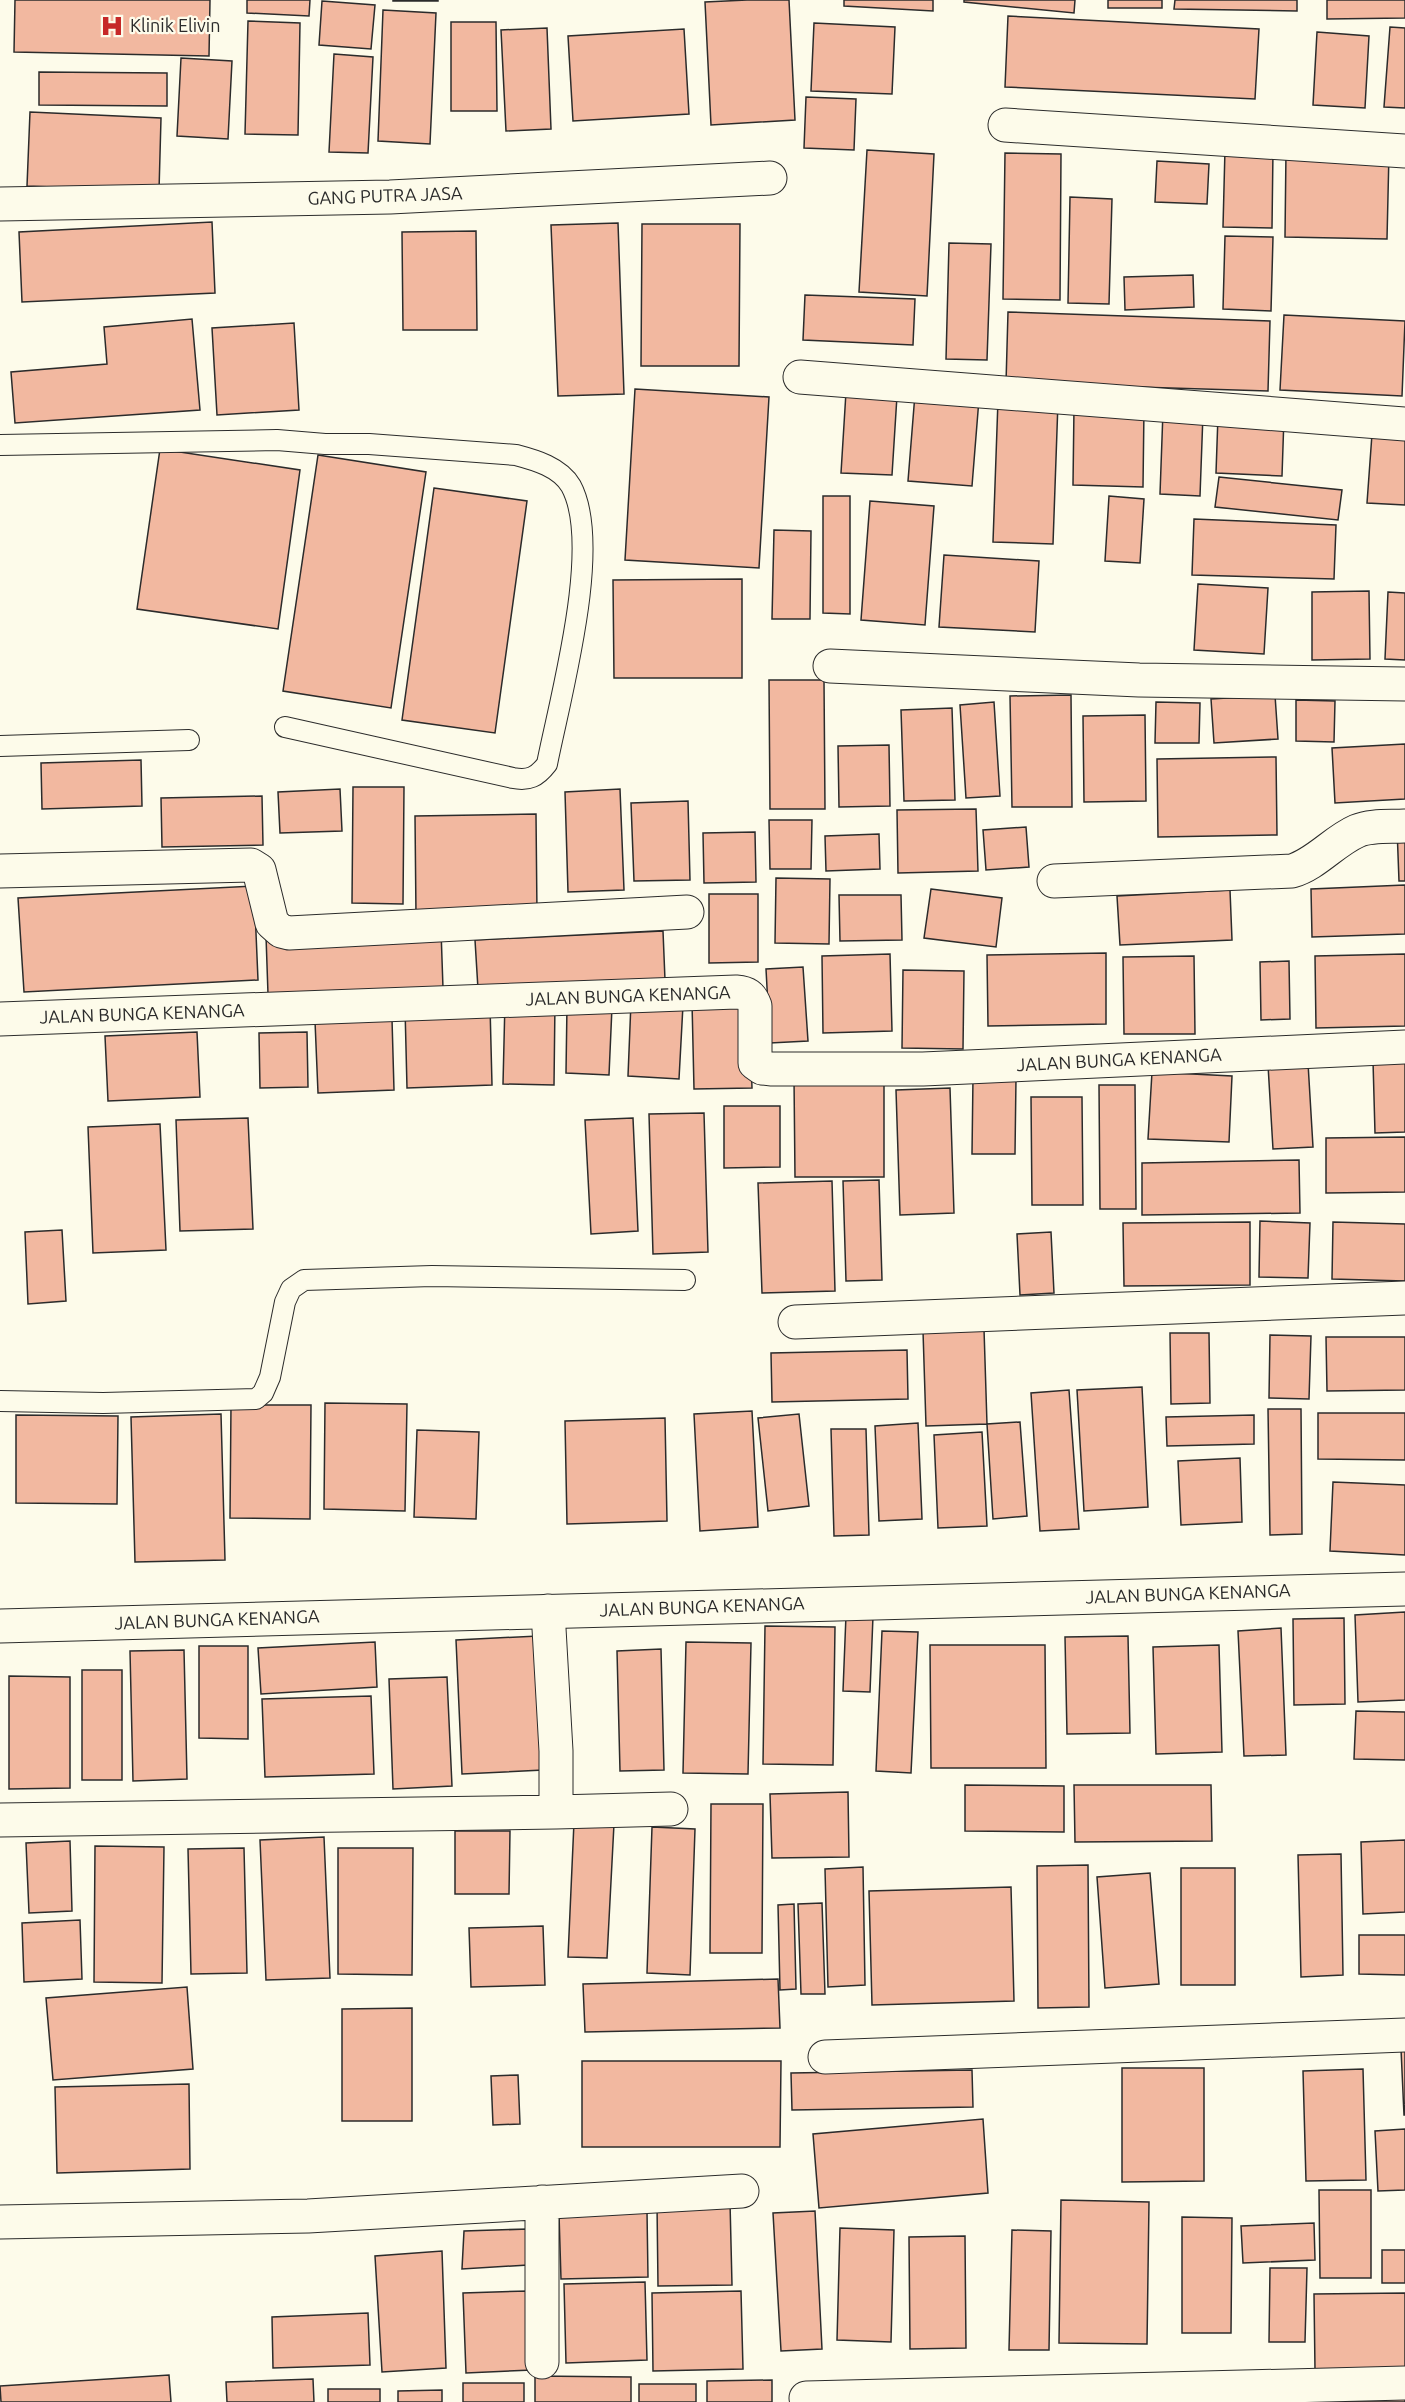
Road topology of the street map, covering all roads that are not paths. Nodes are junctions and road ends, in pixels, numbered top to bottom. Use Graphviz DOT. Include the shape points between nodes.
graph roads {
  1 [pos="1005,125"];
  2 [pos="1405,150"];
  3 [pos="770,178"];
  4 [pos="0,204"];
  5 [pos="800,378"];
  6 [pos="1405,424"];
  7 [pos="0,446"];
  8 [pos="830,666"];
  9 [pos="1405,684"];
  10 [pos="285,726"];
  11 [pos="189,740"];
  12 [pos="0,746"];
  13 [pos="1405,826"];
  14 [pos="0,871"];
  15 [pos="1054,880"];
  16 [pos="687,912"];
  17 [pos="0,1019"];
  18 [pos="1405,1047"];
  19 [pos="685,1280"];
  20 [pos="1405,1298"];
  21 [pos="795,1322"];
  22 [pos="0,1401"];
  23 [pos="1405,1589"];
  24 [pos="548,1611"];
  25 [pos="0,1626"];
  26 [pos="671,1809"];
  27 [pos="556,1812"];
  28 [pos="0,1820"];
  29 [pos="1405,2034"];
  30 [pos="825,2057"];
  31 [pos="742,2191"];
  32 [pos="542,2202"];
  33 [pos="0,2222"];
  34 [pos="542,2361"];
  35 [pos="1405,2383"];
  36 [pos="806,2398"];
  1 -- 2 [label="street"];
  3 -- 4 [label="street, GANG PUTRA JASA" via="390,197"];
  5 -- 6 [label="street"];
  7 -- 10 [label="lane" via="277,440 369,444 516,455 538,460 570,484 583,536 578,607 546,764 541,772 526,780 513,778"];
  8 -- 9 [label="street" via="1139,680"];
  11 -- 12 [label="lane"];
  13 -- 15 [label="street" via="1358,830 1292,871"];
  14 -- 16 [label="street" via="251,865 259,870 272,923 289,933"];
  17 -- 18 [label="street, JALAN BUNGA KENANGA" via="736,992 752,997 756,1063 772,1069 923,1069"];
  19 -- 22 [label="lane" via="432,1276 304,1281 291,1290 285,1302 270,1377 256,1399"];
  20 -- 21 [label="street"];
  23 -- 24 [label="street, JALAN BUNGA KENANGA"];
  24 -- 25 [label="street, JALAN BUNGA KENANGA"];
  24 -- 27 [label="street"];
  26 -- 27 [label="street"];
  27 -- 28 [label="street"];
  29 -- 30 [label="street"];
  31 -- 32 [label="street"];
  32 -- 33 [label="street" via="308,2216"];
  32 -- 34 [label="street"];
  35 -- 36 [label="street"];
}
